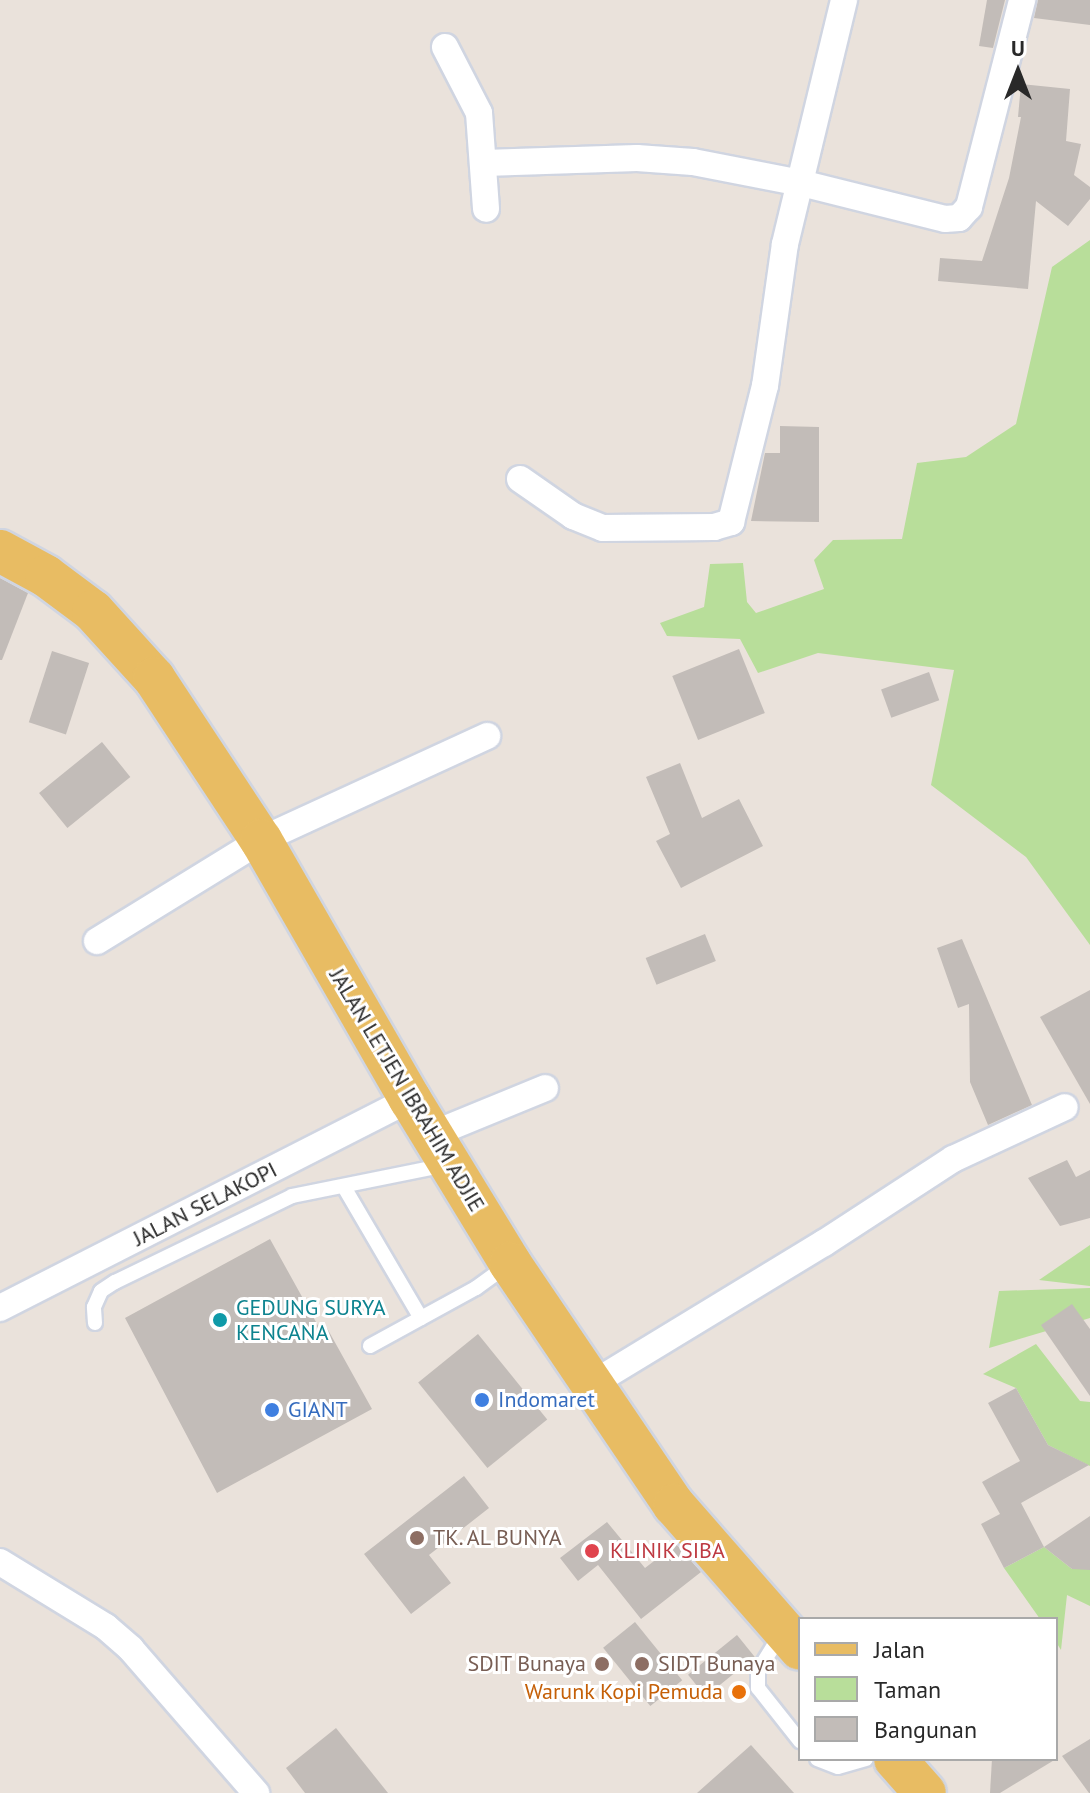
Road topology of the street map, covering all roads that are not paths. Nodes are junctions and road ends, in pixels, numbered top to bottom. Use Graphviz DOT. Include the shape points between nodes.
graph roads {
  1 [pos="844,0"];
  2 [pos="1022,0"];
  3 [pos="445,47"];
  4 [pos="484,163"];
  5 [pos="801,183"];
  6 [pos="486,209"];
  7 [pos="520,479"];
  8 [pos="0,551"];
  9 [pos="487,736"];
  10 [pos="261,840"];
  11 [pos="97,941"];
  12 [pos="545,1088"];
  13 [pos="410,1099"];
  14 [pos="1065,1107"];
  15 [pos="442,1149"];
  16 [pos="344,1187"];
  17 [pos="510,1263"];
  18 [pos="0,1308"];
  19 [pos="421,1318"];
  20 [pos="95,1323"];
  21 [pos="370,1346"];
  22 [pos="592,1384"];
  23 [pos="0,1562"];
  24 [pos="792,1640"];
  25 [pos="798,1738"];
  26 [pos="822,1761"];
  27 [pos="859,1761"];
  28 [pos="897,1761"];
  29 [pos="256,1793"];
  30 [pos="925,1793"];
  1 -- 5 [label="street"];
  2 -- 5 [label="street" via="965,215 945,219"];
  3 -- 4 [label="street" via="479,113"];
  4 -- 5 [label="street" via="662,159"];
  4 -- 6 [label="street"];
  5 -- 7 [label="street" via="779,278 765,386 731,522 714,527 603,528 573,516"];
  8 -- 10 [label="main road, JALAN LETJEN IBRAHIM ADJIE" via="93,611 154,678"];
  9 -- 10 [label="street"];
  10 -- 11 [label="street"];
  10 -- 13 [label="main road, JALAN LETJEN IBRAHIM ADJIE"];
  12 -- 15 [label="street"];
  13 -- 15 [label="main road, JALAN LETJEN IBRAHIM ADJIE"];
  13 -- 18 [label="street, JALAN SELAKOPI"];
  14 -- 22 [label="street" via="953,1159"];
  15 -- 16 [label="lane"];
  15 -- 17 [label="main road, JALAN LETJEN IBRAHIM ADJIE"];
  16 -- 19 [label="lane"];
  16 -- 20 [label="lane" via="292,1196 115,1282 101,1291"];
  17 -- 19 [label="lane"];
  17 -- 22 [label="main road, JALAN LETJEN IBRAHIM ADJIE"];
  19 -- 21 [label="lane"];
  22 -- 24 [label="main road, JALAN LETJEN IBRAHIM ADJIE" via="674,1505"];
  23 -- 29 [label="street" via="106,1627 131,1649"];
  24 -- 25 [label="lane" via="758,1671 758,1688"];
  26 -- 27 [label="lane" via="838,1767"];
  28 -- 30 [label="main road"];
}
